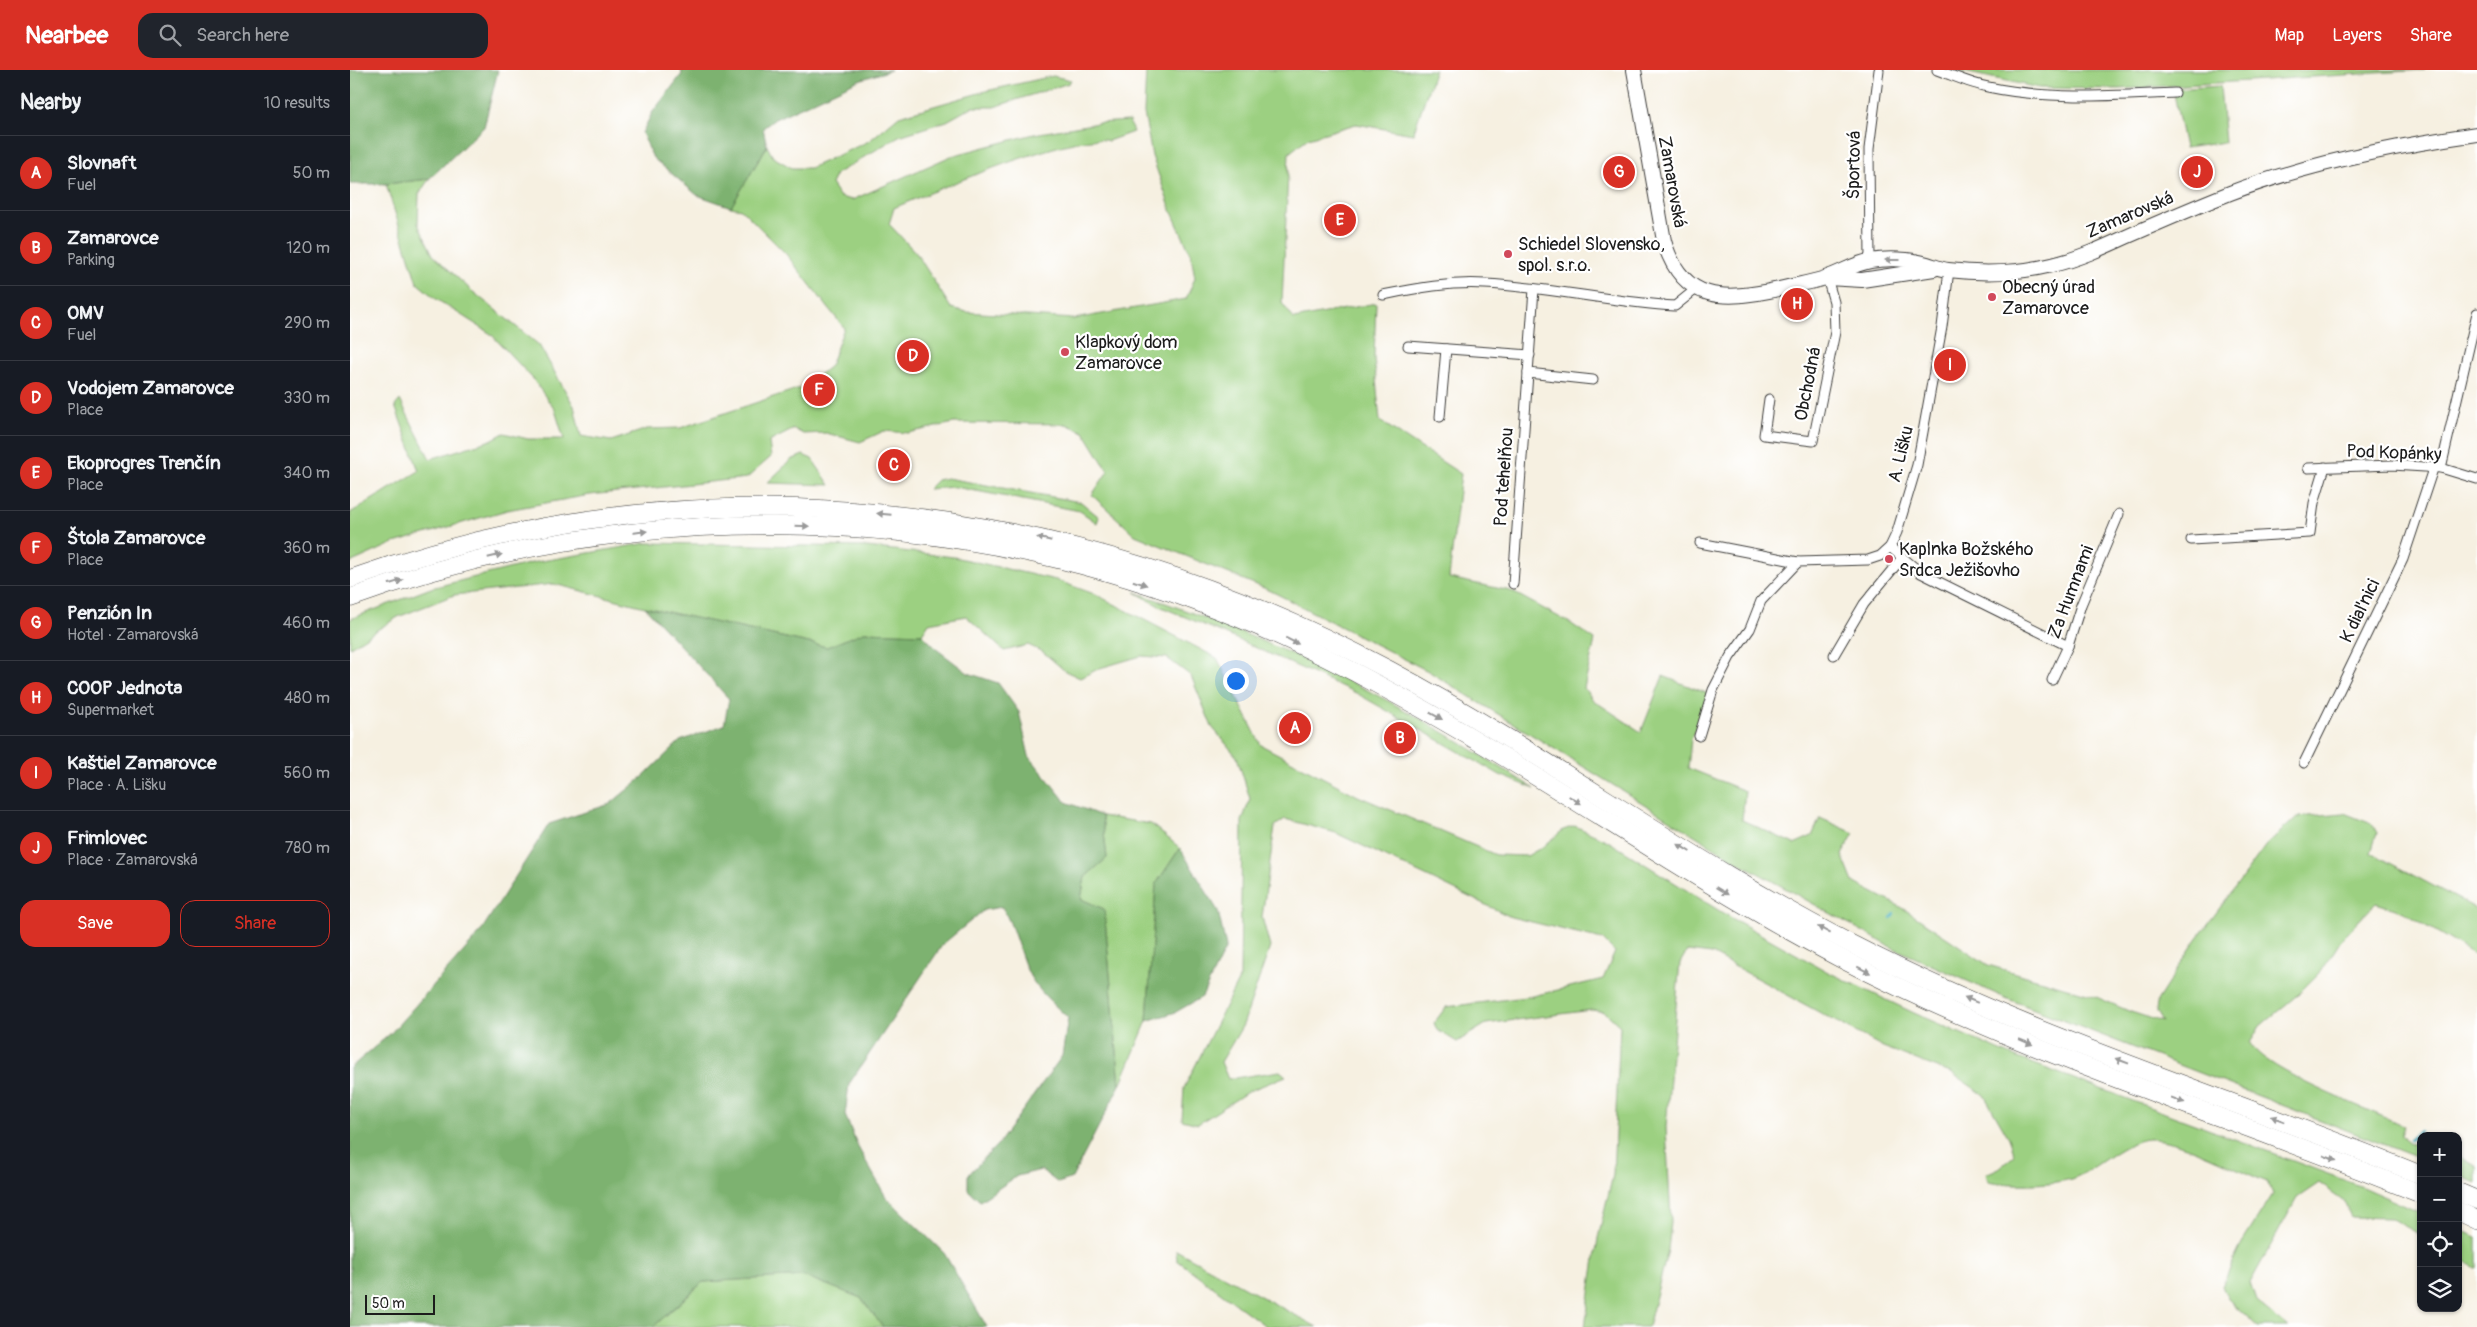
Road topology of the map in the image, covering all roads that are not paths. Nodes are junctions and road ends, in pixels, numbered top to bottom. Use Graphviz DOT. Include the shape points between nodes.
graph roads {
  1 [pos="1634,70"];
  2 [pos="1879,70"];
  3 [pos="1937,70"];
  4 [pos="2175,93"];
  5 [pos="2477,134"];
  6 [pos="1870,261"];
  7 [pos="1945,269"];
  8 [pos="1827,278"];
  9 [pos="1534,289"];
  10 [pos="1696,289"];
  11 [pos="1383,296"];
  12 [pos="2477,313"];
  13 [pos="1408,346"];
  14 [pos="1446,349"];
  15 [pos="1530,355"];
  16 [pos="2467,358"];
  17 [pos="2477,359"];
  18 [pos="1528,373"];
  19 [pos="1593,380"];
  20 [pos="1769,399"];
  21 [pos="1440,417"];
  22 [pos="2325,467"];
  23 [pos="2308,468"];
  24 [pos="2437,469"];
  25 [pos="2477,478"];
  26 [pos="2119,514"];
  27 [pos="2191,540"];
  28 [pos="1700,543"];
  29 [pos="1890,547"];
  30 [pos="1901,559"];
  31 [pos="1798,562"];
  32 [pos="350,579"];
  33 [pos="1513,584"];
  34 [pos="350,598"];
  35 [pos="2068,646"];
  36 [pos="1834,655"];
  37 [pos="2052,680"];
  38 [pos="1699,736"];
  39 [pos="2304,763"];
  40 [pos="2417,1173"];
  41 [pos="2417,1192"];
  42 [pos="2462,1194"];
  43 [pos="2477,1200"];
  44 [pos="2462,1213"];
  45 [pos="2477,1220"];
  1 -- 10 [label="main road, Zamarovská" via="1668,257 1676,270"];
  2 -- 6 [label="street, Športová" via="1869,149"];
  3 -- 4 [label="street" via="1981,86 2023,92 2076,97"];
  5 -- 7 [label="main road, Zamarovská" via="2362,154 2280,176 2055,265 2027,270"];
  7 -- 6 [label="main road, Zamarovská, one-way" via="1902,260"];
  6 -- 8 [label="main road, Zamarovská" via="1847,267"];
  7 -- 8 [label="main road, Zamarovská" via="1862,280"];
  7 -- 29 [label="street, A. Lišku" via="1942,327 1917,465"];
  8 -- 10 [label="main road, Zamarovská" via="1737,296 1715,296"];
  8 -- 20 [label="street, Obchodná" via="1834,302 1835,332 1813,441 1764,435"];
  9 -- 10 [label="street" via="1675,306"];
  9 -- 11 [label="street" via="1456,284 1426,286"];
  9 -- 15 [label="street, Pod tehelňou"];
  12 -- 16 [label="street, K diaľnici"];
  13 -- 14 [label="street"];
  14 -- 15 [label="street"];
  14 -- 21 [label="street"];
  15 -- 18 [label="street, Pod tehelňou"];
  16 -- 17 [label="street"];
  16 -- 24 [label="street, K diaľnici"];
  18 -- 19 [label="street"];
  18 -- 33 [label="street, Pod tehelňou"];
  22 -- 23 [label="street, Pod Kopánky"];
  22 -- 24 [label="street, Pod Kopánky" via="2392,465"];
  22 -- 27 [label="street" via="2314,503 2310,533"];
  24 -- 25 [label="street, Pod Kopánky"];
  24 -- 39 [label="street, K diaľnici" via="2403,560"];
  26 -- 35 [label="street, Za Humnami" via="2081,605"];
  28 -- 31 [label="street"];
  29 -- 30 [label="street"];
  29 -- 31 [label="street" via="1880,556 1868,560"];
  30 -- 35 [label="street" via="1921,573"];
  30 -- 36 [label="street" via="1864,604"];
  31 -- 38 [label="street" via="1761,601 1750,629 1730,657 1713,690"];
  40 -- 32 [label="highway, one-way" via="2033,1027 1851,944 1759,894 1511,740 1341,645 1229,595 1159,570 1042,538 936,519 835,510 713,509 559,524 421,556"];
  34 -- 41 [label="highway, one-way" via="392,583 513,551 601,537 715,526 832,527 894,532 986,545 1093,568 1199,602 1333,661 1446,722 1753,910 1842,959 1933,1003 2023,1041"];
  35 -- 37 [label="street, Za Humnami"];
  42 -- 43 [label="highway"];
  44 -- 45 [label="highway"];
}
